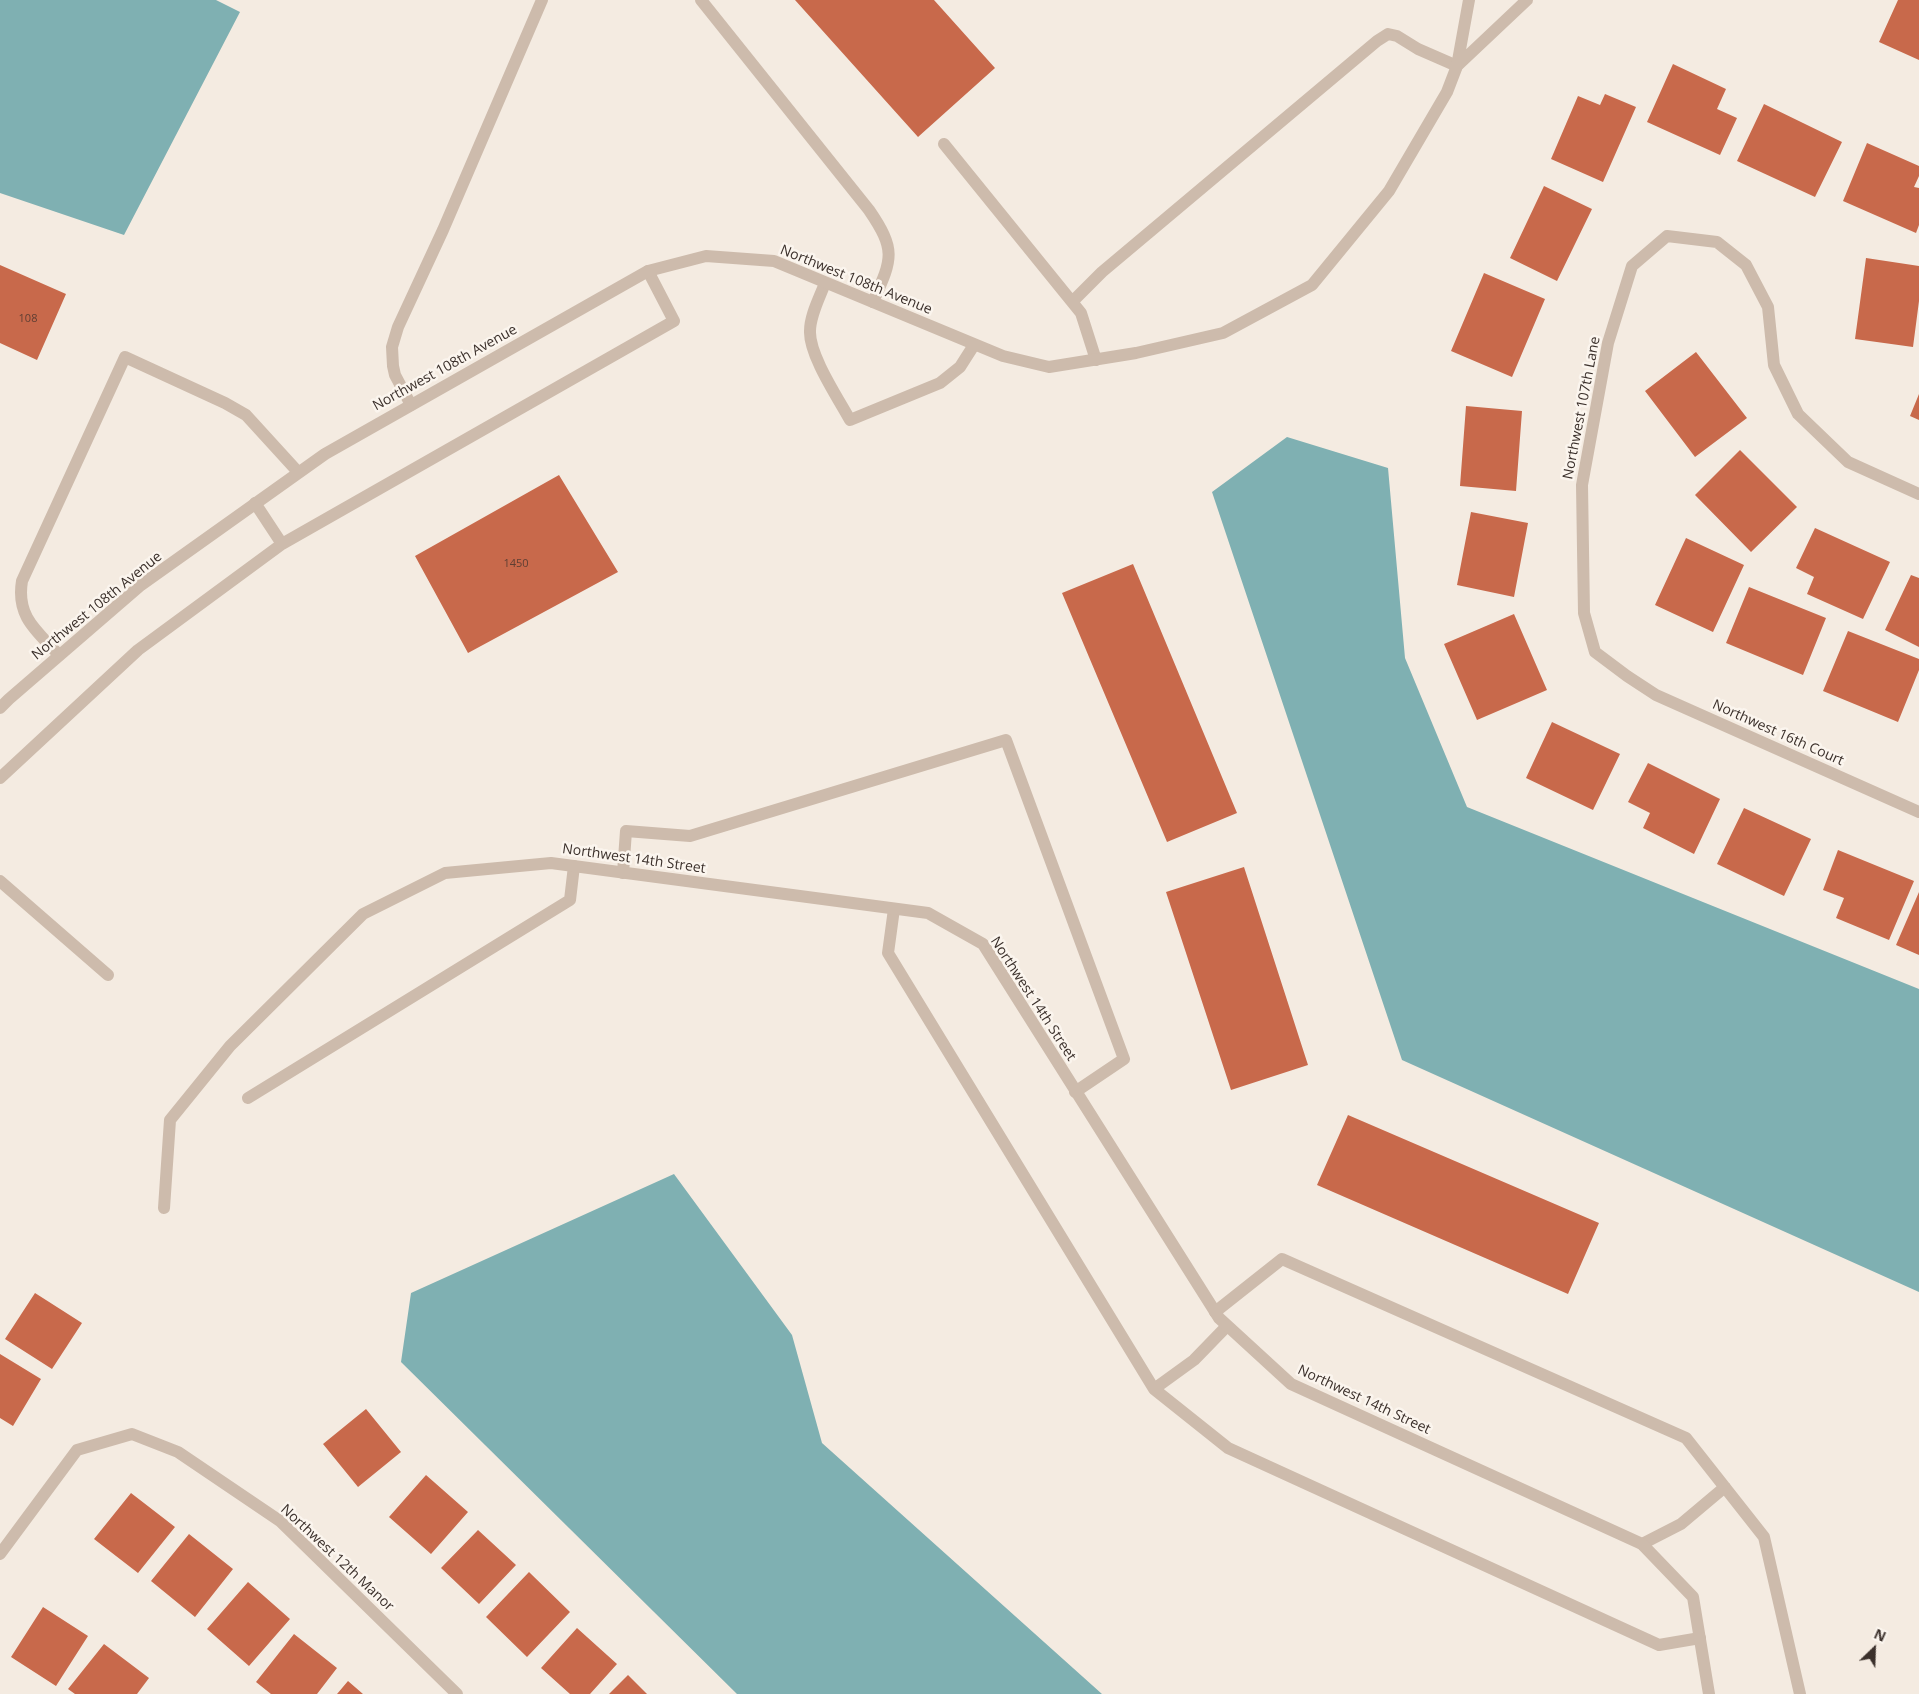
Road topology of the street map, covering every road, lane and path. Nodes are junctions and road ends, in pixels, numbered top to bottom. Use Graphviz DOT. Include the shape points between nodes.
graph roads {
  1 [pos="542,0"];
  2 [pos="701,0"];
  3 [pos="1469,0"];
  4 [pos="1527,0"];
  5 [pos="1457,66"];
  6 [pos="944,144"];
  7 [pos="648,271"];
  8 [pos="825,283"];
  9 [pos="873,302"];
  10 [pos="1072,302"];
  11 [pos="974,344"];
  12 [pos="1096,360"];
  13 [pos="411,404"];
  14 [pos="298,472"];
  15 [pos="1919,494"];
  16 [pos="255,503"];
  17 [pos="282,544"];
  18 [pos="59,655"];
  19 [pos="1628,676"];
  20 [pos="0,708"];
  21 [pos="0,778"];
  22 [pos="1919,812"];
  23 [pos="574,866"];
  24 [pos="623,872"];
  25 [pos="0,881"];
  26 [pos="894,909"];
  27 [pos="108,976"];
  28 [pos="1075,1092"];
  29 [pos="248,1098"];
  30 [pos="164,1208"];
  31 [pos="1214,1312"];
  32 [pos="1228,1326"];
  33 [pos="1154,1389"];
  34 [pos="1724,1487"];
  35 [pos="1642,1544"];
  36 [pos="0,1554"];
  37 [pos="1700,1638"];
  38 [pos="457,1694"];
  39 [pos="1709,1694"];
  40 [pos="1800,1694"];
  1 -- 13 [label="street" via="398,327 392,347 393,366"];
  2 -- 9 [label="street" via="884,232 888,267"];
  3 -- 5 [label="street, Northwest 108th Avenue"];
  4 -- 5 [label="street, Northwest 108th Avenue"];
  5 -- 10 [label="street" via="1388,34 1110,266"];
  5 -- 12 [label="street, Northwest 108th Avenue" via="1447,92 1389,191 1312,285 1223,333"];
  6 -- 10 [label="street"];
  7 -- 8 [label="street, Northwest 108th Avenue" via="706,256 774,261"];
  7 -- 13 [label="street, Northwest 108th Avenue"];
  7 -- 17 [label="street" via="674,321"];
  8 -- 9 [label="street, Northwest 108th Avenue"];
  8 -- 11 [label="street" via="810,329 810,342 850,420 940,383 960,367"];
  9 -- 11 [label="street, Northwest 108th Avenue"];
  10 -- 12 [label="street" via="1081,313"];
  11 -- 12 [label="street, Northwest 108th Avenue" via="1003,356 1049,367"];
  13 -- 14 [label="street, Northwest 108th Avenue"];
  14 -- 16 [label="street, Northwest 108th Avenue"];
  14 -- 18 [label="street" via="246,415 125,357 22,581 21,607 32,625"];
  15 -- 19 [label="street, Northwest 107th Lane" via="1848,462 1798,414 1774,365 1768,307 1746,265 1717,242 1667,236 1632,266 1608,343 1582,485 1584,614 1595,652"];
  16 -- 17 [label="street"];
  16 -- 18 [label="street, Northwest 108th Avenue" via="141,585"];
  17 -- 21 [label="street" via="138,650"];
  18 -- 20 [label="street, Northwest 108th Avenue"];
  19 -- 22 [label="street, Northwest 16th Court" via="1656,695"];
  23 -- 24 [label="street, Northwest 14th Street"];
  23 -- 29 [label="street" via="570,900"];
  23 -- 30 [label="street, Northwest 14th Street" via="551,863 445,873 363,914 230,1046 170,1120"];
  24 -- 26 [label="street, Northwest 14th Street"];
  24 -- 28 [label="street" via="626,831 690,836 1006,740 1124,1059"];
  25 -- 27 [label="street"];
  26 -- 28 [label="street, Northwest 14th Street" via="928,913 983,944"];
  26 -- 33 [label="street" via="888,953"];
  28 -- 31 [label="street, Northwest 14th Street"];
  31 -- 32 [label="street, Northwest 14th Street"];
  31 -- 34 [label="street" via="1282,1259 1686,1438"];
  32 -- 33 [label="street" via="1194,1360"];
  32 -- 35 [label="street, Northwest 14th Street" via="1291,1384"];
  33 -- 37 [label="street" via="1228,1448 1659,1645"];
  34 -- 35 [label="street" via="1681,1524"];
  34 -- 40 [label="street" via="1764,1537"];
  35 -- 37 [label="street, Northwest 14th Street" via="1693,1597"];
  36 -- 38 [label="street, Northwest 12th Manor" via="77,1450 132,1434 178,1452 280,1521"];
  37 -- 39 [label="street, Northwest 14th Street"];
}
